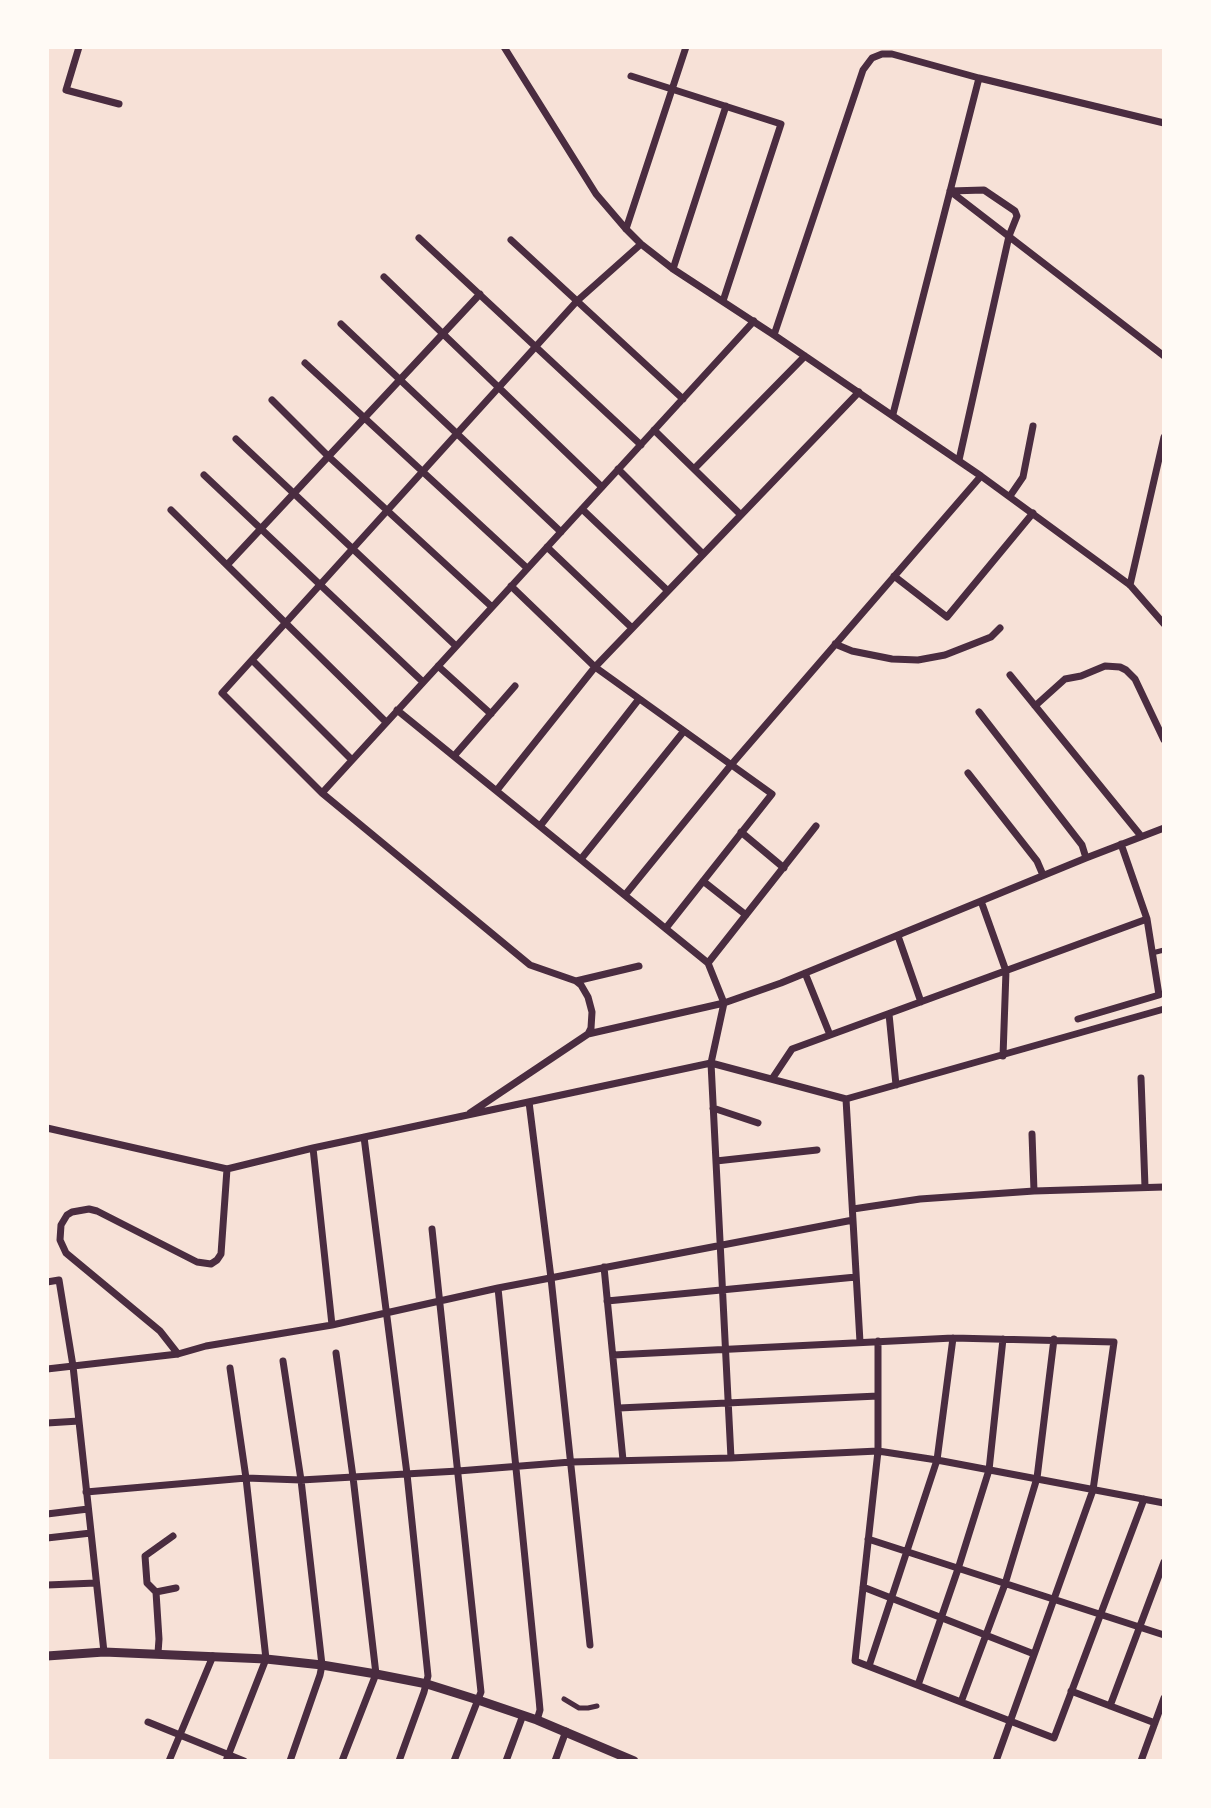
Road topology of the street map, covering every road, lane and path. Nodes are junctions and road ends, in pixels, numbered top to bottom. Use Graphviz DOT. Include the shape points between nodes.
graph roads {
  1 [pos="79,47"];
  2 [pos="504,47"];
  3 [pos="686,47"];
  4 [pos="631,76"];
  5 [pos="979,78"];
  6 [pos="672,89"];
  7 [pos="119,104"];
  8 [pos="726,106"];
  9 [pos="1164,123"];
  10 [pos="950,191"];
  11 [pos="626,229"];
  12 [pos="1009,236"];
  13 [pos="419,238"];
  14 [pos="511,240"];
  15 [pos="641,244"];
  16 [pos="673,269"];
  17 [pos="384,277"];
  18 [pos="480,294"];
  19 [pos="577,301"];
  20 [pos="723,301"];
  21 [pos="754,321"];
  22 [pos="341,324"];
  23 [pos="443,334"];
  24 [pos="774,335"];
  25 [pos="536,346"];
  26 [pos="805,356"];
  27 [pos="1164,356"];
  28 [pos="305,363"];
  29 [pos="400,379"];
  30 [pos="499,387"];
  31 [pos="859,392"];
  32 [pos="683,399"];
  33 [pos="272,400"];
  34 [pos="893,414"];
  35 [pos="364,418"];
  36 [pos="1033,426"];
  37 [pos="654,430"];
  38 [pos="457,433"];
  39 [pos="1164,438"];
  40 [pos="236,439"];
  41 [pos="641,445"];
  42 [pos="328,456"];
  43 [pos="960,460"];
  44 [pos="618,469"];
  45 [pos="694,469"];
  46 [pos="422,472"];
  47 [pos="204,475"];
  48 [pos="981,475"];
  49 [pos="602,486"];
  50 [pos="293,494"];
  51 [pos="1010,496"];
  52 [pos="582,509"];
  53 [pos="171,510"];
  54 [pos="388,510"];
  55 [pos="1033,513"];
  56 [pos="741,515"];
  57 [pos="260,529"];
  58 [pos="561,531"];
  59 [pos="547,547"];
  60 [pos="353,549"];
  61 [pos="703,554"];
  62 [pos="227,565"];
  63 [pos="527,568"];
  64 [pos="894,576"];
  65 [pos="319,585"];
  66 [pos="1130,585"];
  67 [pos="511,586"];
  68 [pos="668,591"];
  69 [pos="492,607"];
  70 [pos="286,623"];
  71 [pos="1164,624"];
  72 [pos="632,628"];
  73 [pos="1000,628"];
  74 [pos="835,644"];
  75 [pos="456,646"];
  76 [pos="252,660"];
  77 [pos="438,666"];
  78 [pos="595,667"];
  79 [pos="1010,675"];
  80 [pos="423,682"];
  81 [pos="515,686"];
  82 [pos="639,699"];
  83 [pos="1035,706"];
  84 [pos="397,710"];
  85 [pos="979,712"];
  86 [pos="491,714"];
  87 [pos="386,722"];
  88 [pos="684,731"];
  89 [pos="1164,740"];
  90 [pos="454,756"];
  91 [pos="352,760"];
  92 [pos="730,765"];
  93 [pos="968,773"];
  94 [pos="497,790"];
  95 [pos="321,793"];
  96 [pos="540,825"];
  97 [pos="816,826"];
  98 [pos="1164,828"];
  99 [pos="741,832"];
  100 [pos="1141,836"];
  101 [pos="1121,844"];
  102 [pos="1086,858"];
  103 [pos="581,859"];
  104 [pos="784,868"];
  105 [pos="1043,875"];
  106 [pos="703,881"];
  107 [pos="625,895"];
  108 [pos="981,901"];
  109 [pos="746,915"];
  110 [pos="1147,919"];
  111 [pos="666,928"];
  112 [pos="898,936"];
  113 [pos="1164,950"];
  114 [pos="1152,953"];
  115 [pos="708,963"];
  116 [pos="639,966"];
  117 [pos="1006,971"];
  118 [pos="806,973"];
  119 [pos="576,981"];
  120 [pos="921,1002"];
  121 [pos="724,1003"];
  122 [pos="1164,1009"];
  123 [pos="889,1014"];
  124 [pos="1077,1019"];
  125 [pos="588,1034"];
  126 [pos="830,1035"];
  127 [pos="1003,1056"];
  128 [pos="711,1063"];
  129 [pos="1140,1077"];
  130 [pos="772,1079"];
  131 [pos="896,1085"];
  132 [pos="846,1099"];
  133 [pos="529,1102"];
  134 [pos="713,1108"];
  135 [pos="465,1116"];
  136 [pos="758,1123"];
  137 [pos="47,1128"];
  138 [pos="1032,1135"];
  139 [pos="364,1137"];
  140 [pos="313,1148"];
  141 [pos="817,1150"];
  142 [pos="716,1161"];
  143 [pos="227,1169"];
  144 [pos="1145,1187"];
  145 [pos="1164,1187"];
  146 [pos="1034,1191"];
  147 [pos="853,1209"];
  148 [pos="853,1220"];
  149 [pos="432,1229"];
  150 [pos="720,1245"];
  151 [pos="604,1267"];
  152 [pos="856,1277"];
  153 [pos="551,1278"];
  154 [pos="47,1282"];
  155 [pos="498,1288"];
  156 [pos="722,1289"];
  157 [pos="439,1301"];
  158 [pos="607,1301"];
  159 [pos="386,1313"];
  160 [pos="332,1325"];
  161 [pos="953,1338"];
  162 [pos="1003,1339"];
  163 [pos="1054,1339"];
  164 [pos="878,1341"];
  165 [pos="860,1342"];
  166 [pos="725,1349"];
  167 [pos="336,1353"];
  168 [pos="178,1354"];
  169 [pos="613,1356"];
  170 [pos="283,1361"];
  171 [pos="73,1366"];
  172 [pos="230,1368"];
  173 [pos="47,1369"];
  174 [pos="878,1396"];
  175 [pos="728,1403"];
  176 [pos="619,1408"];
  177 [pos="79,1421"];
  178 [pos="47,1423"];
  179 [pos="878,1451"];
  180 [pos="731,1458"];
  181 [pos="623,1460"];
  182 [pos="937,1460"];
  183 [pos="571,1462"];
  184 [pos="516,1466"];
  185 [pos="989,1470"];
  186 [pos="458,1471"];
  187 [pos="407,1474"];
  188 [pos="353,1477"];
  189 [pos="246,1478"];
  190 [pos="1037,1478"];
  191 [pos="301,1480"];
  192 [pos="1093,1490"];
  193 [pos="86,1492"];
  194 [pos="1144,1499"];
  195 [pos="1164,1503"];
  196 [pos="88,1509"];
  197 [pos="47,1514"];
  198 [pos="91,1533"];
  199 [pos="173,1536"];
  200 [pos="47,1538"];
  201 [pos="868,1539"];
  202 [pos="907,1552"];
  203 [pos="1164,1562"];
  204 [pos="958,1569"];
  205 [pos="96,1583"];
  206 [pos="1005,1584"];
  207 [pos="47,1585"];
  208 [pos="176,1587"];
  209 [pos="863,1587"];
  210 [pos="156,1592"];
  211 [pos="891,1598"];
  212 [pos="1054,1600"];
  213 [pos="1101,1615"];
  214 [pos="941,1618"];
  215 [pos="1139,1627"];
  216 [pos="1164,1635"];
  217 [pos="986,1636"];
  218 [pos="590,1645"];
  219 [pos="104,1652"];
  220 [pos="158,1653"];
  221 [pos="1034,1654"];
  222 [pos="47,1656"];
  223 [pos="212,1656"];
  224 [pos="266,1659"];
  225 [pos="322,1665"];
  226 [pos="869,1666"];
  227 [pos="376,1674"];
  228 [pos="427,1684"];
  229 [pos="918,1685"];
  230 [pos="1072,1691"];
  231 [pos="1164,1698"];
  232 [pos="564,1699"];
  233 [pos="478,1700"];
  234 [pos="961,1702"];
  235 [pos="597,1706"];
  236 [pos="1110,1706"];
  237 [pos="523,1715"];
  238 [pos="537,1720"];
  239 [pos="1010,1721"];
  240 [pos="148,1723"];
  241 [pos="1155,1723"];
  242 [pos="566,1731"];
  243 [pos="180,1735"];
  244 [pos="614,1757"];
  245 [pos="227,1758"];
  246 [pos="169,1761"];
  247 [pos="244,1761"];
  248 [pos="289,1761"];
  249 [pos="342,1761"];
  250 [pos="400,1761"];
  251 [pos="454,1761"];
  252 [pos="506,1761"];
  253 [pos="555,1761"];
  254 [pos="634,1761"];
  255 [pos="996,1761"];
  256 [pos="1141,1761"];
  1 -- 7 [label="street" via="66,90"];
  2 -- 11 [label="street" via="596,194"];
  3 -- 6 [label="street"];
  4 -- 6 [label="street"];
  5 -- 9 [label="street"];
  5 -- 10 [label="street"];
  5 -- 24 [label="street" via="892,54 872,58 867,64"];
  6 -- 8 [label="street"];
  6 -- 11 [label="street"];
  8 -- 16 [label="street"];
  8 -- 20 [label="street" via="781,124"];
  10 -- 12 [label="street"];
  10 -- 12 [label="street" via="984,190 1015,211"];
  10 -- 34 [label="street"];
  11 -- 15 [label="street"];
  12 -- 27 [label="street"];
  12 -- 43 [label="street"];
  13 -- 18 [label="street"];
  14 -- 19 [label="street"];
  15 -- 16 [label="street"];
  15 -- 19 [label="street"];
  16 -- 20 [label="street"];
  17 -- 23 [label="street"];
  18 -- 23 [label="street"];
  18 -- 25 [label="street"];
  19 -- 25 [label="street"];
  19 -- 32 [label="street"];
  20 -- 21 [label="street"];
  21 -- 24 [label="street"];
  21 -- 32 [label="street"];
  22 -- 29 [label="street"];
  23 -- 29 [label="street"];
  23 -- 30 [label="street"];
  24 -- 26 [label="street"];
  25 -- 30 [label="street"];
  25 -- 41 [label="street"];
  26 -- 31 [label="street"];
  26 -- 45 [label="street"];
  28 -- 35 [label="street"];
  29 -- 35 [label="street"];
  29 -- 38 [label="street"];
  30 -- 38 [label="street"];
  30 -- 49 [label="street"];
  31 -- 34 [label="street"];
  31 -- 56 [label="street"];
  32 -- 37 [label="street"];
  33 -- 42 [label="street"];
  34 -- 43 [label="street"];
  35 -- 42 [label="street"];
  35 -- 46 [label="street"];
  36 -- 51 [label="street" via="1023,477"];
  37 -- 41 [label="street"];
  37 -- 45 [label="street"];
  38 -- 46 [label="street"];
  38 -- 58 [label="street"];
  39 -- 66 [label="street"];
  40 -- 50 [label="street"];
  41 -- 44 [label="street"];
  42 -- 50 [label="street"];
  42 -- 54 [label="street"];
  43 -- 48 [label="street"];
  44 -- 49 [label="street"];
  44 -- 61 [label="street"];
  45 -- 56 [label="street"];
  46 -- 54 [label="street"];
  46 -- 63 [label="street"];
  47 -- 57 [label="street"];
  48 -- 51 [label="street"];
  48 -- 64 [label="street"];
  49 -- 52 [label="street"];
  50 -- 57 [label="street"];
  50 -- 60 [label="street"];
  51 -- 55 [label="street"];
  52 -- 58 [label="street"];
  52 -- 68 [label="street"];
  53 -- 62 [label="street"];
  54 -- 60 [label="street"];
  54 -- 69 [label="street"];
  55 -- 64 [label="street" via="947,617"];
  55 -- 66 [label="street"];
  56 -- 61 [label="street"];
  57 -- 62 [label="street"];
  57 -- 65 [label="street"];
  58 -- 59 [label="street"];
  59 -- 63 [label="street"];
  59 -- 72 [label="street"];
  60 -- 65 [label="street"];
  60 -- 75 [label="street"];
  61 -- 68 [label="street"];
  62 -- 70 [label="street"];
  63 -- 67 [label="street"];
  64 -- 74 [label="street"];
  65 -- 70 [label="street"];
  65 -- 80 [label="street"];
  66 -- 71 [label="street"];
  67 -- 69 [label="street"];
  67 -- 78 [label="street"];
  68 -- 72 [label="street"];
  69 -- 75 [label="street"];
  70 -- 76 [label="street"];
  70 -- 87 [label="street"];
  72 -- 78 [label="street"];
  73 -- 74 [label="street" via="945,655 918,660 892,659"];
  74 -- 92 [label="street"];
  75 -- 77 [label="street"];
  76 -- 91 [label="street"];
  76 -- 95 [label="street" via="222,693"];
  77 -- 80 [label="street"];
  77 -- 86 [label="street"];
  78 -- 82 [label="street"];
  78 -- 94 [label="street"];
  79 -- 83 [label="street"];
  80 -- 84 [label="street"];
  81 -- 86 [label="street"];
  82 -- 88 [label="street"];
  82 -- 96 [label="street"];
  83 -- 89 [label="street" via="1065,679 1105,666 1120,667 1135,679"];
  83 -- 100 [label="street"];
  84 -- 87 [label="street"];
  84 -- 90 [label="street"];
  85 -- 102 [label="street" via="1082,845"];
  86 -- 90 [label="street"];
  87 -- 91 [label="street"];
  88 -- 92 [label="street"];
  88 -- 103 [label="street"];
  90 -- 94 [label="street"];
  91 -- 95 [label="street"];
  92 -- 99 [label="street" via="772,794"];
  92 -- 107 [label="street"];
  93 -- 105 [label="street" via="1037,860"];
  94 -- 96 [label="street"];
  95 -- 119 [label="street" via="530,965"];
  96 -- 103 [label="street"];
  97 -- 104 [label="street"];
  98 -- 100 [label="street"];
  99 -- 104 [label="street"];
  99 -- 106 [label="street"];
  100 -- 101 [label="street"];
  101 -- 102 [label="street"];
  101 -- 110 [label="street"];
  102 -- 105 [label="street"];
  103 -- 107 [label="street"];
  104 -- 109 [label="street"];
  105 -- 108 [label="street"];
  106 -- 109 [label="street"];
  106 -- 111 [label="street"];
  107 -- 111 [label="street"];
  108 -- 112 [label="street"];
  108 -- 117 [label="street"];
  109 -- 115 [label="street"];
  110 -- 114 [label="street"];
  110 -- 117 [label="street"];
  111 -- 115 [label="street"];
  112 -- 118 [label="street"];
  112 -- 120 [label="street"];
  113 -- 114 [label="street"];
  114 -- 124 [label="street" via="1159,995"];
  115 -- 121 [label="street"];
  116 -- 119 [label="street"];
  117 -- 120 [label="street"];
  117 -- 127 [label="street"];
  118 -- 121 [label="street"];
  118 -- 126 [label="street"];
  119 -- 125 [label="street" via="591,1004 593,1020"];
  120 -- 123 [label="street"];
  121 -- 125 [label="street"];
  121 -- 128 [label="street"];
  122 -- 127 [label="street"];
  123 -- 126 [label="street"];
  123 -- 131 [label="street"];
  125 -- 135 [label="street"];
  126 -- 130 [label="street" via="793,1049"];
  127 -- 131 [label="street"];
  128 -- 130 [label="street"];
  128 -- 133 [label="street"];
  128 -- 134 [label="street"];
  129 -- 144 [label="street"];
  130 -- 132 [label="street"];
  131 -- 132 [label="street"];
  132 -- 147 [label="street"];
  133 -- 135 [label="street"];
  133 -- 153 [label="street"];
  134 -- 136 [label="street"];
  134 -- 142 [label="street"];
  135 -- 139 [label="street"];
  137 -- 143 [label="street"];
  138 -- 146 [label="street"];
  139 -- 140 [label="street"];
  139 -- 159 [label="street"];
  140 -- 143 [label="street"];
  140 -- 160 [label="street"];
  141 -- 142 [label="street"];
  142 -- 150 [label="street"];
  143 -- 168 [label="street" via="221,1254 211,1264 197,1262 97,1211 72,1212 61,1226 60,1240 66,1253 160,1331"];
  144 -- 145 [label="street"];
  144 -- 146 [label="street"];
  146 -- 147 [label="street"];
  147 -- 148 [label="street"];
  148 -- 150 [label="street"];
  148 -- 152 [label="street"];
  149 -- 157 [label="street"];
  150 -- 151 [label="street"];
  150 -- 156 [label="street"];
  151 -- 153 [label="street"];
  151 -- 158 [label="street"];
  152 -- 156 [label="street"];
  152 -- 165 [label="street"];
  153 -- 155 [label="street"];
  153 -- 183 [label="street"];
  154 -- 171 [label="street" via="59,1280"];
  155 -- 157 [label="street"];
  155 -- 184 [label="street"];
  156 -- 158 [label="street"];
  156 -- 166 [label="street"];
  157 -- 159 [label="street"];
  157 -- 186 [label="street"];
  158 -- 169 [label="street"];
  159 -- 160 [label="street"];
  159 -- 187 [label="street"];
  160 -- 168 [label="street"];
  161 -- 162 [label="street"];
  161 -- 164 [label="street"];
  161 -- 182 [label="street"];
  162 -- 163 [label="street"];
  162 -- 185 [label="street"];
  163 -- 190 [label="street"];
  163 -- 192 [label="street" via="1114,1342"];
  164 -- 165 [label="street"];
  164 -- 174 [label="street"];
  165 -- 166 [label="street"];
  166 -- 169 [label="street"];
  166 -- 175 [label="street"];
  167 -- 188 [label="street"];
  168 -- 171 [label="street"];
  169 -- 176 [label="street"];
  170 -- 191 [label="street"];
  171 -- 173 [label="street"];
  171 -- 177 [label="street"];
  172 -- 189 [label="street"];
  174 -- 175 [label="street"];
  174 -- 179 [label="street"];
  175 -- 176 [label="street"];
  175 -- 180 [label="street"];
  176 -- 181 [label="street"];
  177 -- 178 [label="street"];
  177 -- 193 [label="street"];
  179 -- 180 [label="street"];
  179 -- 182 [label="street"];
  179 -- 201 [label="street"];
  180 -- 181 [label="street"];
  181 -- 183 [label="street"];
  182 -- 185 [label="street"];
  182 -- 202 [label="street"];
  183 -- 184 [label="street"];
  183 -- 218 [label="street"];
  184 -- 186 [label="street"];
  184 -- 238 [label="street" via="540,1710"];
  185 -- 190 [label="street"];
  185 -- 204 [label="street"];
  186 -- 187 [label="street"];
  186 -- 233 [label="street" via="481,1692"];
  187 -- 188 [label="street"];
  187 -- 228 [label="street"];
  188 -- 191 [label="street"];
  188 -- 227 [label="street"];
  189 -- 191 [label="street"];
  189 -- 193 [label="street"];
  189 -- 224 [label="street"];
  190 -- 192 [label="street"];
  190 -- 206 [label="street"];
  191 -- 225 [label="street"];
  192 -- 194 [label="street"];
  192 -- 212 [label="street"];
  193 -- 196 [label="street"];
  194 -- 195 [label="street"];
  194 -- 213 [label="street"];
  196 -- 197 [label="street"];
  196 -- 198 [label="street"];
  198 -- 200 [label="street"];
  198 -- 205 [label="street"];
  199 -- 210 [label="street" via="145,1556 147,1583"];
  201 -- 202 [label="street"];
  201 -- 209 [label="street"];
  202 -- 204 [label="street"];
  202 -- 211 [label="street"];
  203 -- 215 [label="street"];
  204 -- 206 [label="street"];
  204 -- 214 [label="street"];
  205 -- 207 [label="street"];
  205 -- 219 [label="street"];
  206 -- 212 [label="street"];
  206 -- 217 [label="street"];
  208 -- 210 [label="street"];
  209 -- 211 [label="street"];
  209 -- 226 [label="street" via="855,1661"];
  210 -- 220 [label="street"];
  211 -- 214 [label="street"];
  211 -- 226 [label="street"];
  212 -- 213 [label="street"];
  212 -- 221 [label="street"];
  213 -- 215 [label="street"];
  213 -- 230 [label="street"];
  214 -- 217 [label="street"];
  214 -- 229 [label="street"];
  215 -- 216 [label="street"];
  215 -- 236 [label="street"];
  217 -- 221 [label="street"];
  217 -- 234 [label="street"];
  219 -- 220 [label="street"];
  219 -- 222 [label="street"];
  220 -- 223 [label="street"];
  221 -- 239 [label="street"];
  223 -- 224 [label="street"];
  223 -- 243 [label="street"];
  224 -- 225 [label="street"];
  224 -- 245 [label="street"];
  225 -- 227 [label="street"];
  225 -- 248 [label="street"];
  226 -- 229 [label="street"];
  227 -- 228 [label="street"];
  227 -- 249 [label="street"];
  228 -- 233 [label="street"];
  228 -- 250 [label="street"];
  229 -- 234 [label="street"];
  230 -- 236 [label="street"];
  230 -- 239 [label="street" via="1054,1738"];
  231 -- 241 [label="street"];
  232 -- 235 [label="street" via="579,1708"];
  233 -- 237 [label="street"];
  233 -- 251 [label="street"];
  234 -- 239 [label="street"];
  236 -- 241 [label="street"];
  237 -- 238 [label="street"];
  237 -- 252 [label="street"];
  238 -- 242 [label="street"];
  239 -- 255 [label="street"];
  240 -- 243 [label="street"];
  241 -- 256 [label="street"];
  242 -- 244 [label="street"];
  242 -- 253 [label="street"];
  243 -- 245 [label="street"];
  243 -- 246 [label="street"];
  244 -- 254 [label="street"];
  245 -- 247 [label="street"];
}
